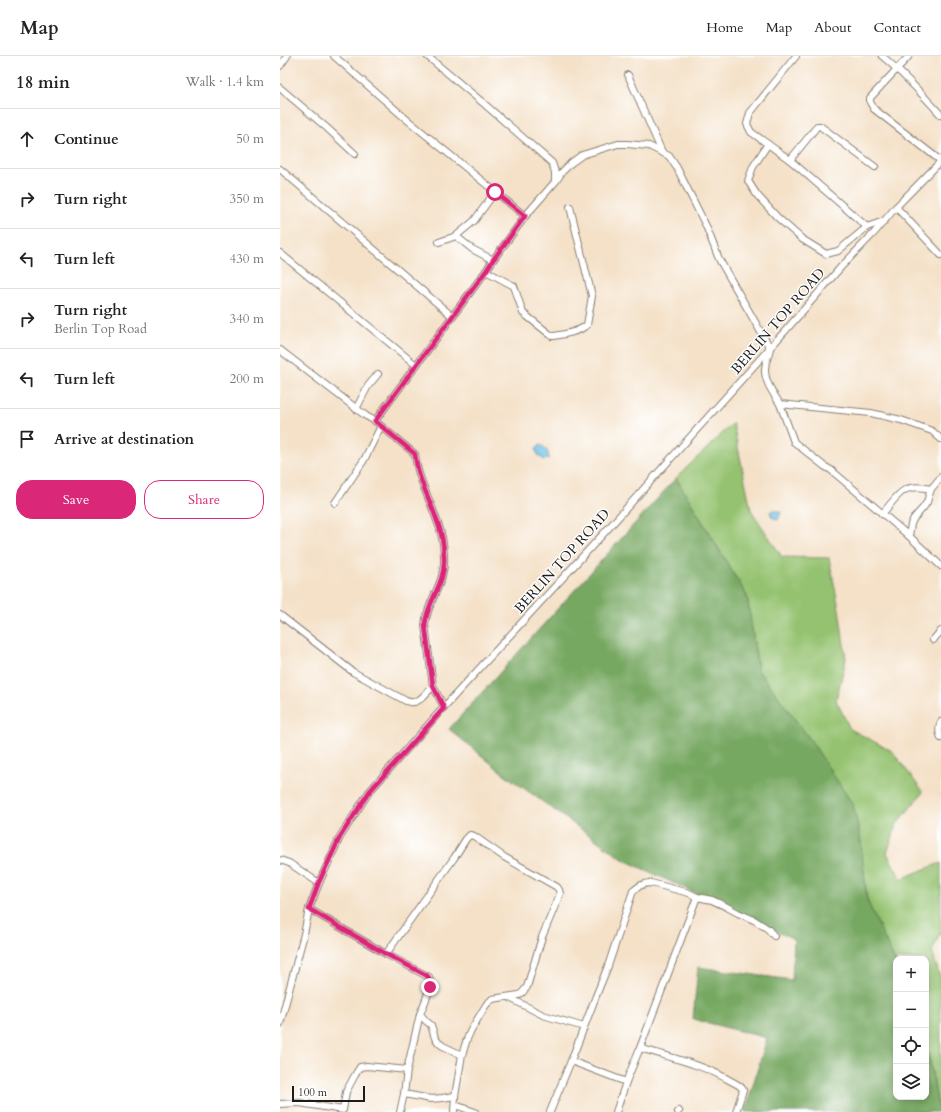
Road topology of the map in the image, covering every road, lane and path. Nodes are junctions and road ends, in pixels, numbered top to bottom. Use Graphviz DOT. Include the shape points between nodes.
graph roads {
  1 [pos="334,56"];
  2 [pos="427,56"];
  3 [pos="796,56"];
  4 [pos="882,56"];
  5 [pos="909,56"];
  6 [pos="285,57"];
  7 [pos="280,66"];
  8 [pos="897,70"];
  9 [pos="628,75"];
  10 [pos="280,88"];
  11 [pos="941,115"];
  12 [pos="768,144"];
  13 [pos="662,152"];
  14 [pos="355,154"];
  15 [pos="790,160"];
  16 [pos="941,161"];
  17 [pos="875,167"];
  18 [pos="280,169"];
  19 [pos="554,182"];
  20 [pos="495,192"];
  21 [pos="570,207"];
  22 [pos="896,207"];
  23 [pos="525,216"];
  24 [pos="885,220"];
  25 [pos="867,226"];
  26 [pos="456,236"];
  27 [pos="439,242"];
  28 [pos="280,253"];
  29 [pos="941,255"];
  30 [pos="493,260"];
  31 [pos="486,271"];
  32 [pos="452,316"];
  33 [pos="770,348"];
  34 [pos="280,350"];
  35 [pos="416,365"];
  36 [pos="378,374"];
  37 [pos="780,404"];
  38 [pos="356,409"];
  39 [pos="375,421"];
  40 [pos="381,426"];
  41 [pos="941,439"];
  42 [pos="941,477"];
  43 [pos="931,489"];
  44 [pos="335,503"];
  45 [pos="882,514"];
  46 [pos="909,536"];
  47 [pos="941,566"];
  48 [pos="280,615"];
  49 [pos="941,631"];
  50 [pos="933,640"];
  51 [pos="433,686"];
  52 [pos="444,708"];
  53 [pos="941,722"];
  54 [pos="941,738"];
  55 [pos="280,860"];
  56 [pos="319,882"];
  57 [pos="697,897"];
  58 [pos="309,909"];
  59 [pos="774,936"];
  60 [pos="386,954"];
  61 [pos="508,997"];
  62 [pos="420,1014"];
  63 [pos="280,1024"];
  64 [pos="584,1027"];
  65 [pos="640,1048"];
  66 [pos="462,1055"];
  67 [pos="571,1061"];
  68 [pos="407,1070"];
  69 [pos="626,1082"];
  70 [pos="404,1094"];
  71 [pos="455,1096"];
  72 [pos="280,1104"];
  73 [pos="455,1105"];
  74 [pos="343,1111"];
  75 [pos="400,1112"];
  76 [pos="454,1112"];
  77 [pos="475,1112"];
  78 [pos="550,1112"];
  79 [pos="616,1112"];
  80 [pos="736,1112"];
  1 -- 20 [label="street"];
  2 -- 19 [label="street" via="552,163 555,172"];
  3 -- 12 [label="street" via="750,113 747,124 751,132"];
  4 -- 8 [label="street"];
  5 -- 8 [label="street"];
  6 -- 7 [label="street"];
  8 -- 11 [label="street"];
  8 -- 16 [label="street" via="870,98 870,102 874,109"];
  9 -- 13 [label="street"];
  10 -- 14 [label="street"];
  12 -- 15 [label="street"];
  12 -- 25 [label="street" via="753,167 748,181 777,217 802,239 826,254 838,251"];
  13 -- 19 [label="street" via="649,146 609,146 582,155"];
  13 -- 33 [label="street" via="669,156 677,168 706,226 719,259"];
  15 -- 17 [label="street" via="817,126 820,126"];
  15 -- 25 [label="street"];
  16 -- 22 [label="street, BERLIN TOP ROAD"];
  18 -- 32 [label="street"];
  19 -- 23 [label="street"];
  20 -- 23 [label="street"];
  20 -- 26 [label="street" via="474,221"];
  21 -- 31 [label="street" via="592,296 588,325 573,332 552,336 524,313 514,286"];
  22 -- 24 [label="street, BERLIN TOP ROAD"];
  22 -- 29 [label="street"];
  23 -- 30 [label="street"];
  24 -- 25 [label="street"];
  24 -- 33 [label="street, BERLIN TOP ROAD"];
  26 -- 27 [label="street"];
  26 -- 30 [label="street" via="472,249"];
  28 -- 35 [label="street"];
  30 -- 31 [label="street"];
  31 -- 32 [label="street"];
  32 -- 35 [label="street"];
  33 -- 37 [label="street" via="765,369 766,378"];
  33 -- 52 [label="street, BERLIN TOP ROAD"];
  34 -- 38 [label="street"];
  35 -- 39 [label="street"];
  36 -- 38 [label="street" via="368,386"];
  37 -- 41 [label="street" via="871,413 932,431"];
  37 -- 45 [label="street" via="794,442"];
  38 -- 39 [label="street"];
  39 -- 40 [label="street"];
  40 -- 44 [label="street" via="364,460"];
  40 -- 51 [label="street" via="415,454 421,482 442,538 443,577 425,625"];
  42 -- 43 [label="street"];
  43 -- 45 [label="street" via="920,486 904,490"];
  43 -- 46 [label="street" via="927,502 911,524"];
  45 -- 46 [label="street"];
  46 -- 47 [label="street"];
  48 -- 51 [label="street" via="353,672 406,701 416,702"];
  49 -- 50 [label="street"];
  51 -- 52 [label="street"];
  52 -- 56 [label="street, BERLIN TOP ROAD" via="369,792 340,837"];
  53 -- 54 [label="street"];
  55 -- 56 [label="street"];
  56 -- 58 [label="street, BERLIN TOP ROAD"];
  57 -- 59 [label="street" via="712,900 754,920"];
  57 -- 64 [label="street" via="651,883 641,884 633,891"];
  57 -- 65 [label="street"];
  58 -- 60 [label="street"];
  58 -- 63 [label="street, BERLIN TOP ROAD"];
  60 -- 61 [label="street" via="466,839 472,835 504,857 557,887 560,894 542,937 527,987 522,993"];
  60 -- 62 [label="street" via="429,977 430,987"];
  61 -- 64 [label="street" via="543,1015"];
  61 -- 66 [label="street" via="494,998 486,1005 469,1035"];
  62 -- 66 [label="street" via="431,1025 439,1043"];
  62 -- 68 [label="street"];
  64 -- 67 [label="street"];
  65 -- 69 [label="street"];
  65 -- 80 [label="street" via="693,1063 741,1087 743,1090"];
  66 -- 71 [label="street"];
  67 -- 69 [label="street"];
  67 -- 78 [label="street"];
  68 -- 70 [label="street"];
  68 -- 74 [label="street" via="367,1066 360,1068 346,1092"];
  69 -- 79 [label="street"];
  70 -- 71 [label="street" via="432,1099"];
  70 -- 75 [label="street"];
  71 -- 73 [label="street"];
  72 -- 74 [label="street" via="299,1103"];
  73 -- 76 [label="street"];
  73 -- 77 [label="street"];
}
